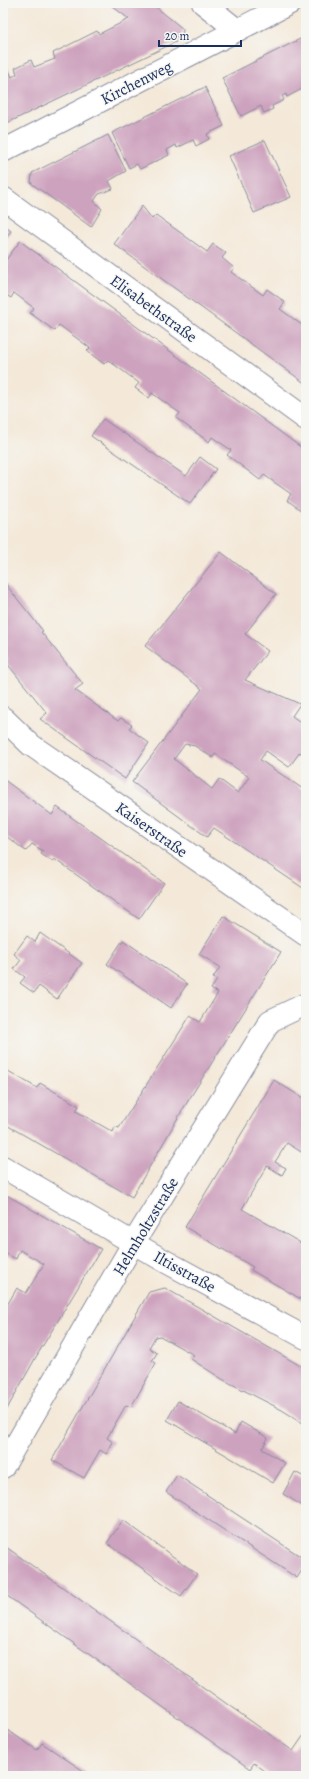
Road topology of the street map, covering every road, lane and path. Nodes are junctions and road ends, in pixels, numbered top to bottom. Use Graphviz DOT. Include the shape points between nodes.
graph roads {
  1 [pos="203,3"];
  2 [pos="290,3"];
  3 [pos="237,30"];
  4 [pos="3,151"];
  5 [pos="3,198"];
  6 [pos="306,419"];
  7 [pos="3,718"];
  8 [pos="306,935"];
  9 [pos="306,1004"];
  10 [pos="3,1167"];
  11 [pos="134,1242"];
  12 [pos="306,1338"];
  13 [pos="3,1467"];
  1 -- 3 [label="street"];
  2 -- 3 [label="street, Kirchenweg"];
  3 -- 4 [label="street, Kirchenweg"];
  5 -- 6 [label="street, Elisabethstraße"];
  7 -- 8 [label="street, Kaiserstraße" via="31,745"];
  9 -- 11 [label="street, Helmholtzstraße" via="270,1021"];
  10 -- 11 [label="street, Iltisstraße"];
  11 -- 12 [label="street, Iltisstraße"];
  11 -- 13 [label="street, Helmholtzstraße"];
}
